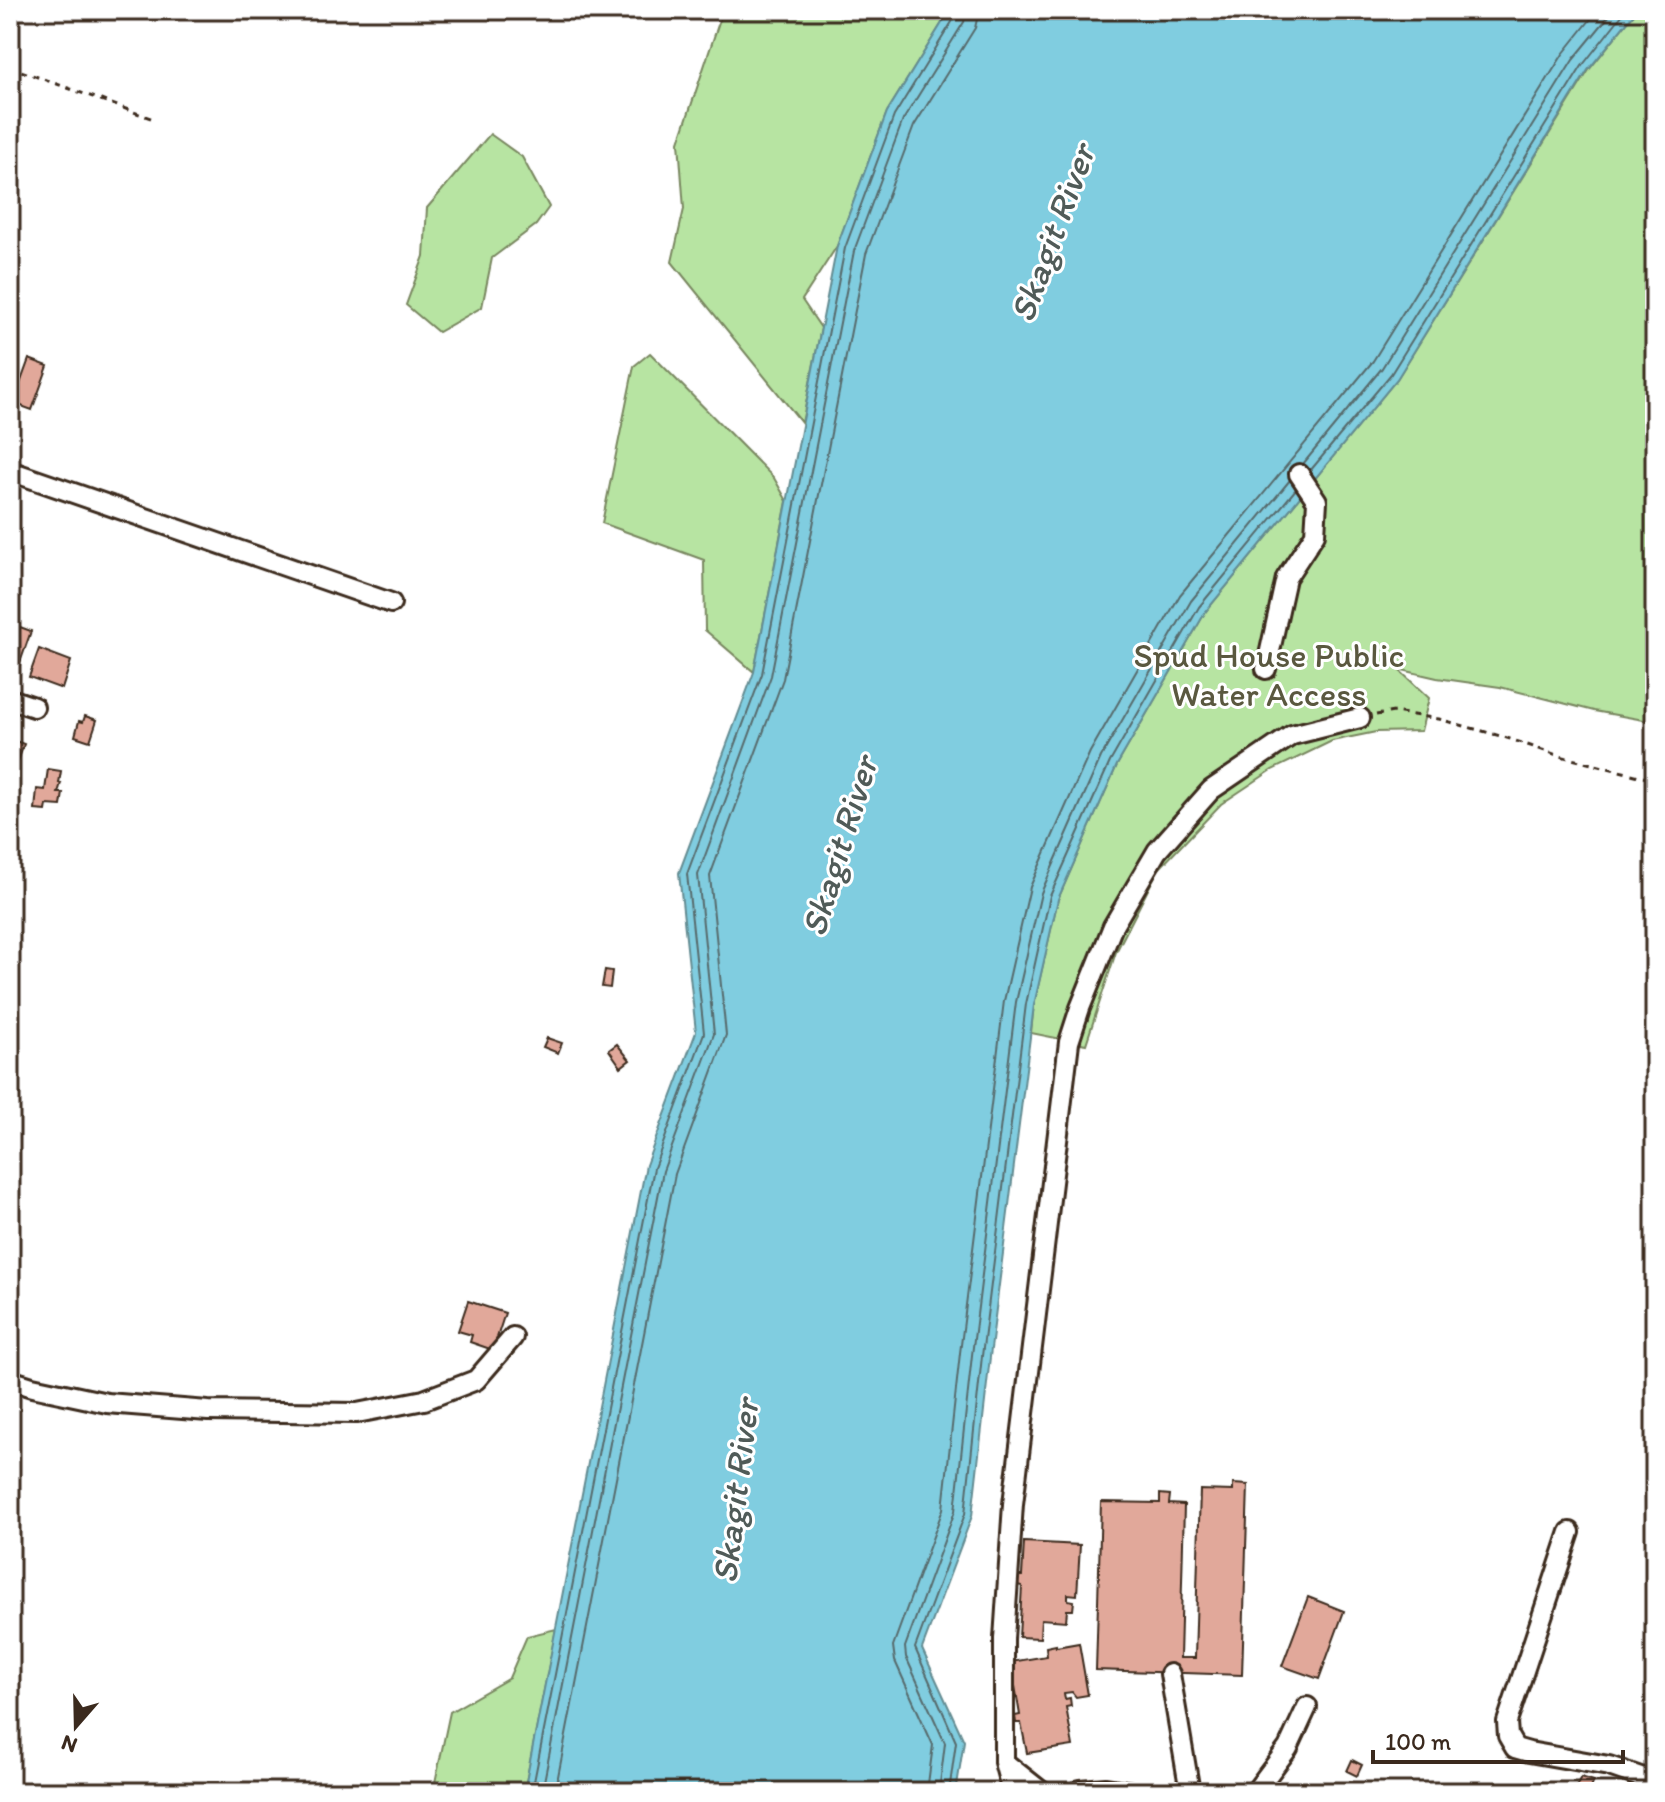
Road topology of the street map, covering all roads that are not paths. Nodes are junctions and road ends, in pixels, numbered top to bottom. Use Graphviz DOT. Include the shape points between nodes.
graph roads {
  1 [pos="10,471"];
  2 [pos="1299,474"];
  3 [pos="391,603"];
  4 [pos="1266,669"];
  5 [pos="10,699"];
  6 [pos="34,707"];
  7 [pos="1360,718"];
  8 [pos="513,1337"];
  9 [pos="10,1380"];
  10 [pos="1570,1532"];
  11 [pos="1170,1674"];
  12 [pos="1307,1707"];
  13 [pos="1004,1762"];
  14 [pos="1655,1782"];
  15 [pos="1012,1792"];
  16 [pos="1042,1792"];
  17 [pos="1078,1792"];
  18 [pos="1133,1792"];
  19 [pos="1190,1792"];
  20 [pos="1255,1792"];
  1 -- 3 [label="street"];
  2 -- 4 [label="street" via="1317,501 1315,534 1286,578"];
  5 -- 6 [label="street"];
  7 -- 13 [label="street" via="1292,735 1211,790 1157,851 1113,926 1080,1008 1069,1042 1013,1504 1004,1639"];
  8 -- 9 [label="street" via="476,1380 424,1400 357,1413 107,1403"];
  10 -- 14 [label="street" via="1507,1722 1508,1736 1515,1748 1609,1766"];
  11 -- 19 [label="street"];
  12 -- 20 [label="street" via="1288,1748"];
  13 -- 15 [label="street"];
  13 -- 16 [label="street"];
  17 -- 18 [label="street"];
}
